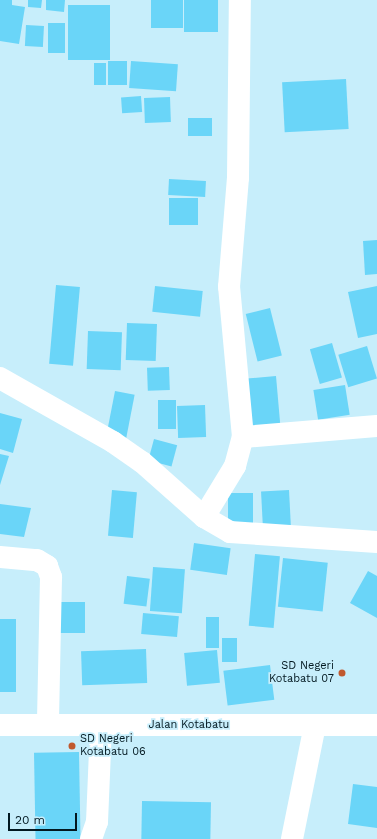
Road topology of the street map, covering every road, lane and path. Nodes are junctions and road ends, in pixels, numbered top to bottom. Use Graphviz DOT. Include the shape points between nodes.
graph roads {
  1 [pos="240,0"];
  2 [pos="0,378"];
  3 [pos="377,426"];
  4 [pos="243,436"];
  5 [pos="204,517"];
  6 [pos="377,542"];
  7 [pos="0,557"];
  8 [pos="0,725"];
  9 [pos="48,725"];
  10 [pos="101,725"];
  11 [pos="315,725"];
  12 [pos="377,725"];
  13 [pos="90,839"];
  14 [pos="292,839"];
  1 -- 4 [label="street" via="238,178 229,287"];
  2 -- 5 [label="street" via="113,442 142,462"];
  3 -- 4 [label="street"];
  4 -- 5 [label="street" via="235,466"];
  5 -- 6 [label="street" via="230,532"];
  7 -- 9 [label="street" via="38,560 47,566 51,577"];
  8 -- 9 [label="street, Jalan Kotabatu"];
  9 -- 10 [label="street, Jalan Kotabatu"];
  10 -- 11 [label="street, Jalan Kotabatu"];
  10 -- 13 [label="street" via="97,822"];
  11 -- 12 [label="street, Jalan Kotabatu"];
  11 -- 14 [label="street"];
}
